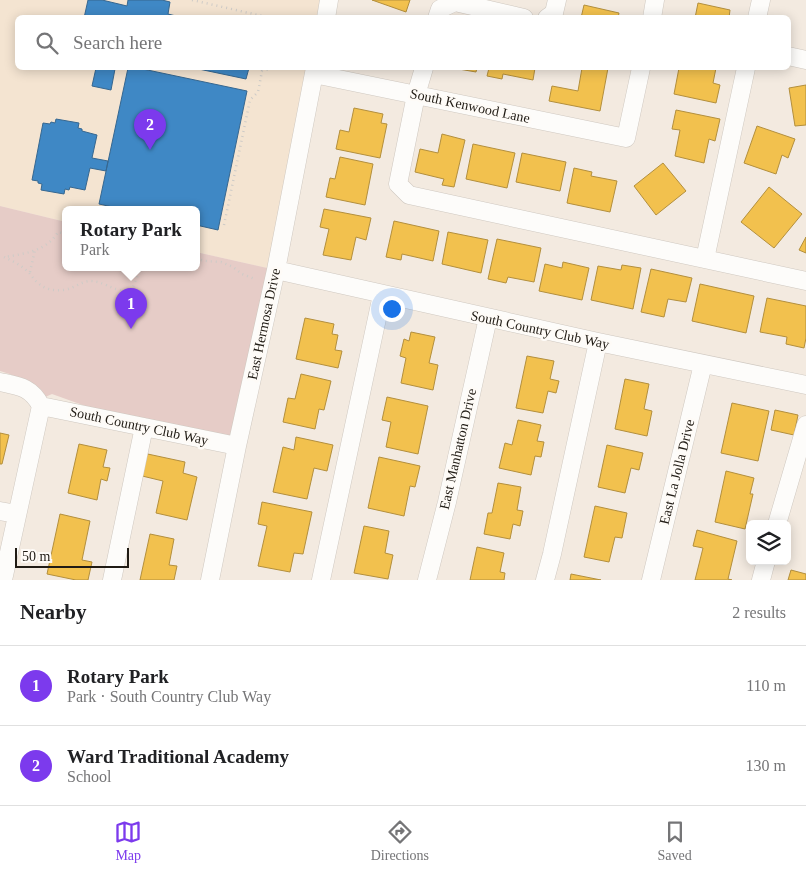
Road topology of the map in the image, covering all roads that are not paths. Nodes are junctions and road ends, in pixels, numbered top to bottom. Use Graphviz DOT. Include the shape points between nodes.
graph roads {
  1 [pos="329,0"];
  2 [pos="557,0"];
  3 [pos="655,0"];
  4 [pos="761,0"];
  5 [pos="326,15"];
  6 [pos="438,15"];
  7 [pos="511,15"];
  8 [pos="551,15"];
  9 [pos="652,15"];
  10 [pos="758,15"];
  11 [pos="791,57"];
  12 [pos="806,60"];
  13 [pos="423,70"];
  14 [pos="641,70"];
  15 [pos="746,70"];
  16 [pos="314,71"];
  17 [pos="416,95"];
  18 [pos="705,259"];
  19 [pos="276,270"];
  20 [pos="806,281"];
  21 [pos="382,295"];
  22 [pos="488,318"];
  23 [pos="598,342"];
  24 [pos="703,364"];
  25 [pos="0,382"];
  26 [pos="806,385"];
  27 [pos="41,406"];
  28 [pos="806,425"];
  29 [pos="144,427"];
  30 [pos="237,446"];
  31 [pos="8,512"];
  32 [pos="778,520"];
  33 [pos="765,565"];
  34 [pos="3,580"];
  35 [pos="112,580"];
  36 [pos="210,580"];
  37 [pos="321,580"];
  38 [pos="427,580"];
  39 [pos="545,580"];
  40 [pos="650,580"];
  41 [pos="761,580"];
  1 -- 5 [label="street"];
  2 -- 8 [label="street"];
  3 -- 9 [label="street"];
  4 -- 10 [label="street"];
  6 -- 7 [label="street" via="440,9 455,2"];
  11 -- 12 [label="street"];
  13 -- 17 [label="street"];
  14 -- 17 [label="street, South Kenwood Lane" via="626,138"];
  15 -- 18 [label="street"];
  16 -- 17 [label="street, South Kenwood Lane"];
  16 -- 19 [label="street, East Hermosa Drive"];
  17 -- 18 [label="street" via="398,184 409,195"];
  18 -- 20 [label="street"];
  19 -- 21 [label="street, South Country Club Way"];
  19 -- 30 [label="street, East Hermosa Drive"];
  21 -- 22 [label="street, South Country Club Way"];
  21 -- 37 [label="street"];
  22 -- 23 [label="street, South Country Club Way"];
  22 -- 38 [label="street, East Manhatton Drive"];
  23 -- 24 [label="street, South Country Club Way"];
  23 -- 39 [label="street"];
  24 -- 26 [label="street, South Country Club Way"];
  24 -- 40 [label="street, East La Jolla Drive"];
  25 -- 27 [label="street" via="25,388 37,397"];
  27 -- 29 [label="street, South Country Club Way"];
  27 -- 31 [label="street"];
  28 -- 32 [label="street"];
  29 -- 30 [label="street, South Country Club Way"];
  29 -- 35 [label="street"];
  30 -- 36 [label="street, East Hermosa Drive"];
  31 -- 34 [label="street"];
  33 -- 41 [label="street"];
}
